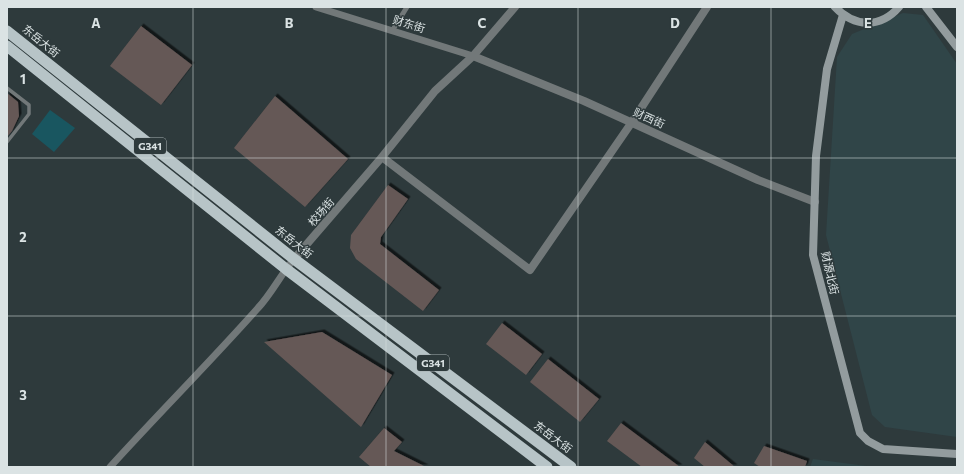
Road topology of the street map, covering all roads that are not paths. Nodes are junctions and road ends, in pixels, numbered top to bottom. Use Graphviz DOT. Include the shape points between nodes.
graph roads {
  1 [pos="316,7"];
  2 [pos="407,7"];
  3 [pos="516,7"];
  4 [pos="707,7"];
  5 [pos="835,7"];
  6 [pos="899,7"];
  7 [pos="926,7"];
  8 [pos="843,15"];
  9 [pos="7,31"];
  10 [pos="392,31"];
  11 [pos="7,46"];
  12 [pos="957,47"];
  13 [pos="473,56"];
  14 [pos="7,88"];
  15 [pos="632,122"];
  16 [pos="7,142"];
  17 [pos="382,158"];
  18 [pos="814,202"];
  19 [pos="294,259"];
  20 [pos="286,269"];
  21 [pos="957,454"];
  22 [pos="110,467"];
  23 [pos="547,467"];
  24 [pos="571,467"];
  1 -- 10 [label="street, 财东街"];
  2 -- 10 [label="street"];
  3 -- 13 [label="street, 校场街"];
  4 -- 15 [label="street"];
  5 -- 8 [label="main road"];
  6 -- 8 [label="main road" via="893,14 868,23 854,21"];
  7 -- 12 [label="main road"];
  8 -- 18 [label="main road, 财源北街" via="827,69 816,156"];
  9 -- 19 [label="highway, 东岳大街 / G341"];
  10 -- 13 [label="street, 财东街"];
  11 -- 20 [label="highway, G341"];
  13 -- 15 [label="street, 财西街"];
  13 -- 17 [label="street, 校场街" via="435,91"];
  14 -- 16 [label="lane" via="29,105 29,114"];
  15 -- 17 [label="street" via="530,270"];
  15 -- 18 [label="street, 财西街" via="758,180"];
  17 -- 19 [label="street, 校场街"];
  18 -- 21 [label="main road, 财源北街" via="813,255 860,433 883,449"];
  19 -- 20 [label="street, 校场街"];
  19 -- 24 [label="highway, 东岳大街 / G341"];
  20 -- 22 [label="street, 校场街" via="260,307"];
  20 -- 23 [label="highway, G341"];
}
